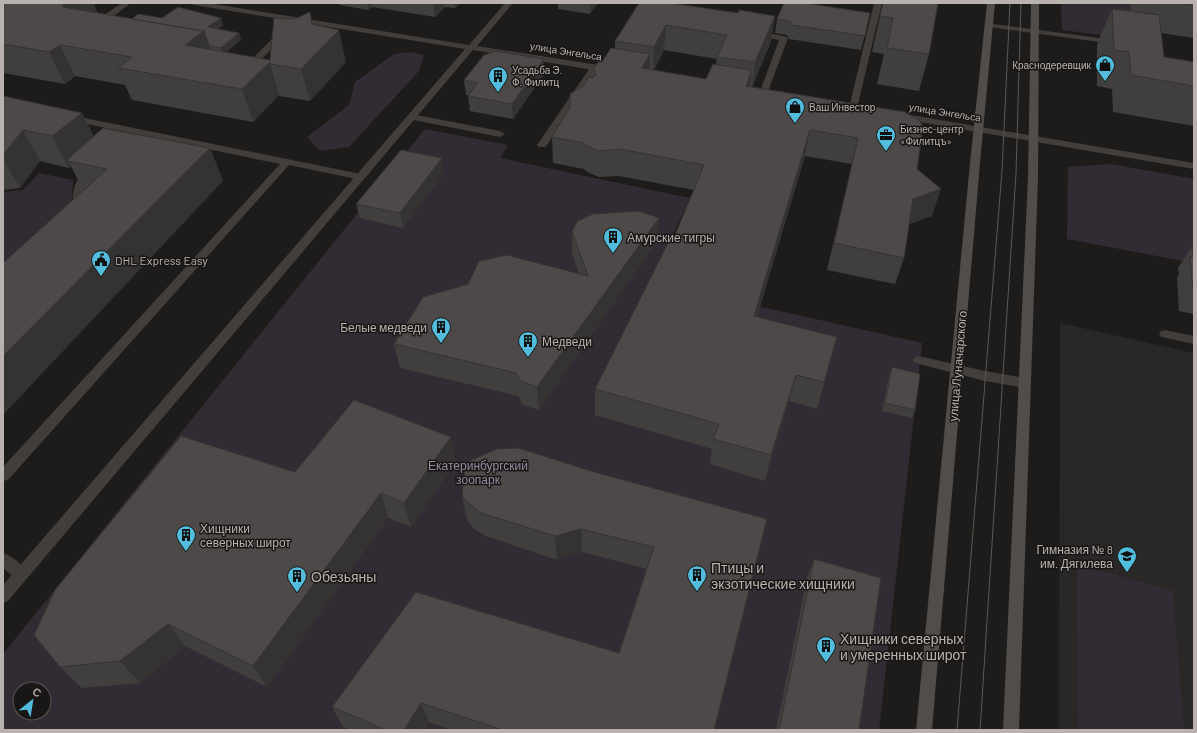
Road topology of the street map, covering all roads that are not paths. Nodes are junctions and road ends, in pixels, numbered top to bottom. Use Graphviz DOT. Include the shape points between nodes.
graph roads {
  1 [pos="127,3"];
  2 [pos="194,3"];
  3 [pos="509,3"];
  4 [pos="878,3"];
  5 [pos="992,3"];
  6 [pos="1035,3"];
  7 [pos="296,19"];
  8 [pos="989,25"];
  9 [pos="92,27"];
  10 [pos="1035,31"];
  11 [pos="746,32"];
  12 [pos="1122,43"];
  13 [pos="470,47"];
  14 [pos="236,61"];
  15 [pos="595,67"];
  16 [pos="618,71"];
  17 [pos="763,94"];
  18 [pos="575,96"];
  19 [pos="586,98"];
  20 [pos="853,108"];
  21 [pos="891,114"];
  22 [pos="61,117"];
  23 [pos="412,117"];
  24 [pos="979,128"];
  25 [pos="135,132"];
  26 [pos="500,134"];
  27 [pos="1034,139"];
  28 [pos="124,141"];
  29 [pos="542,145"];
  30 [pos="287,162"];
  31 [pos="96,166"];
  32 [pos="1194,166"];
  33 [pos="361,177"];
  34 [pos="79,216"];
  35 [pos="1165,334"];
  36 [pos="1194,340"];
  37 [pos="919,360"];
  38 [pos="956,369"];
  39 [pos="1025,383"];
  40 [pos="3,476"];
  41 [pos="3,559"];
  42 [pos="21,574"];
  43 [pos="3,596"];
  44 [pos="924,730"];
  45 [pos="1011,730"];
  1 -- 9 [label="street"];
  2 -- 7 [label="street, улица Энгельса"];
  3 -- 13 [label="street"];
  4 -- 20 [label="street" via="869,22"];
  5 -- 8 [label="main road, улица Луначарского"];
  6 -- 10 [label="main road"];
  7 -- 13 [label="street, улица Энгельса"];
  7 -- 14 [label="street" via="252,64"];
  8 -- 10 [label="street"];
  8 -- 24 [label="main road, улица Луначарского"];
  10 -- 12 [label="street"];
  10 -- 27 [label="main road"];
  11 -- 17 [label="street" via="784,38"];
  13 -- 15 [label="street, улица Энгельса"];
  13 -- 23 [label="street"];
  15 -- 16 [label="street, улица Энгельса"];
  15 -- 18 [label="street"];
  18 -- 19 [label="street"];
  18 -- 29 [label="street"];
  21 -- 24 [label="street, улица Энгельса"];
  22 -- 25 [label="street"];
  23 -- 26 [label="street"];
  23 -- 33 [label="street"];
  24 -- 27 [label="street, улица Энгельса"];
  24 -- 38 [label="main road, улица Луначарского"];
  25 -- 28 [label="street"];
  25 -- 30 [label="street"];
  27 -- 32 [label="street, улица Энгельса"];
  27 -- 39 [label="main road"];
  30 -- 33 [label="street"];
  30 -- 40 [label="street"];
  31 -- 34 [label="street" via="79,185"];
  33 -- 42 [label="street"];
  35 -- 36 [label="street"];
  37 -- 38 [label="street"];
  38 -- 39 [label="street"];
  38 -- 44 [label="main road, улица Луначарского"];
  39 -- 45 [label="main road"];
  41 -- 42 [label="street"];
  42 -- 43 [label="street"];
}
